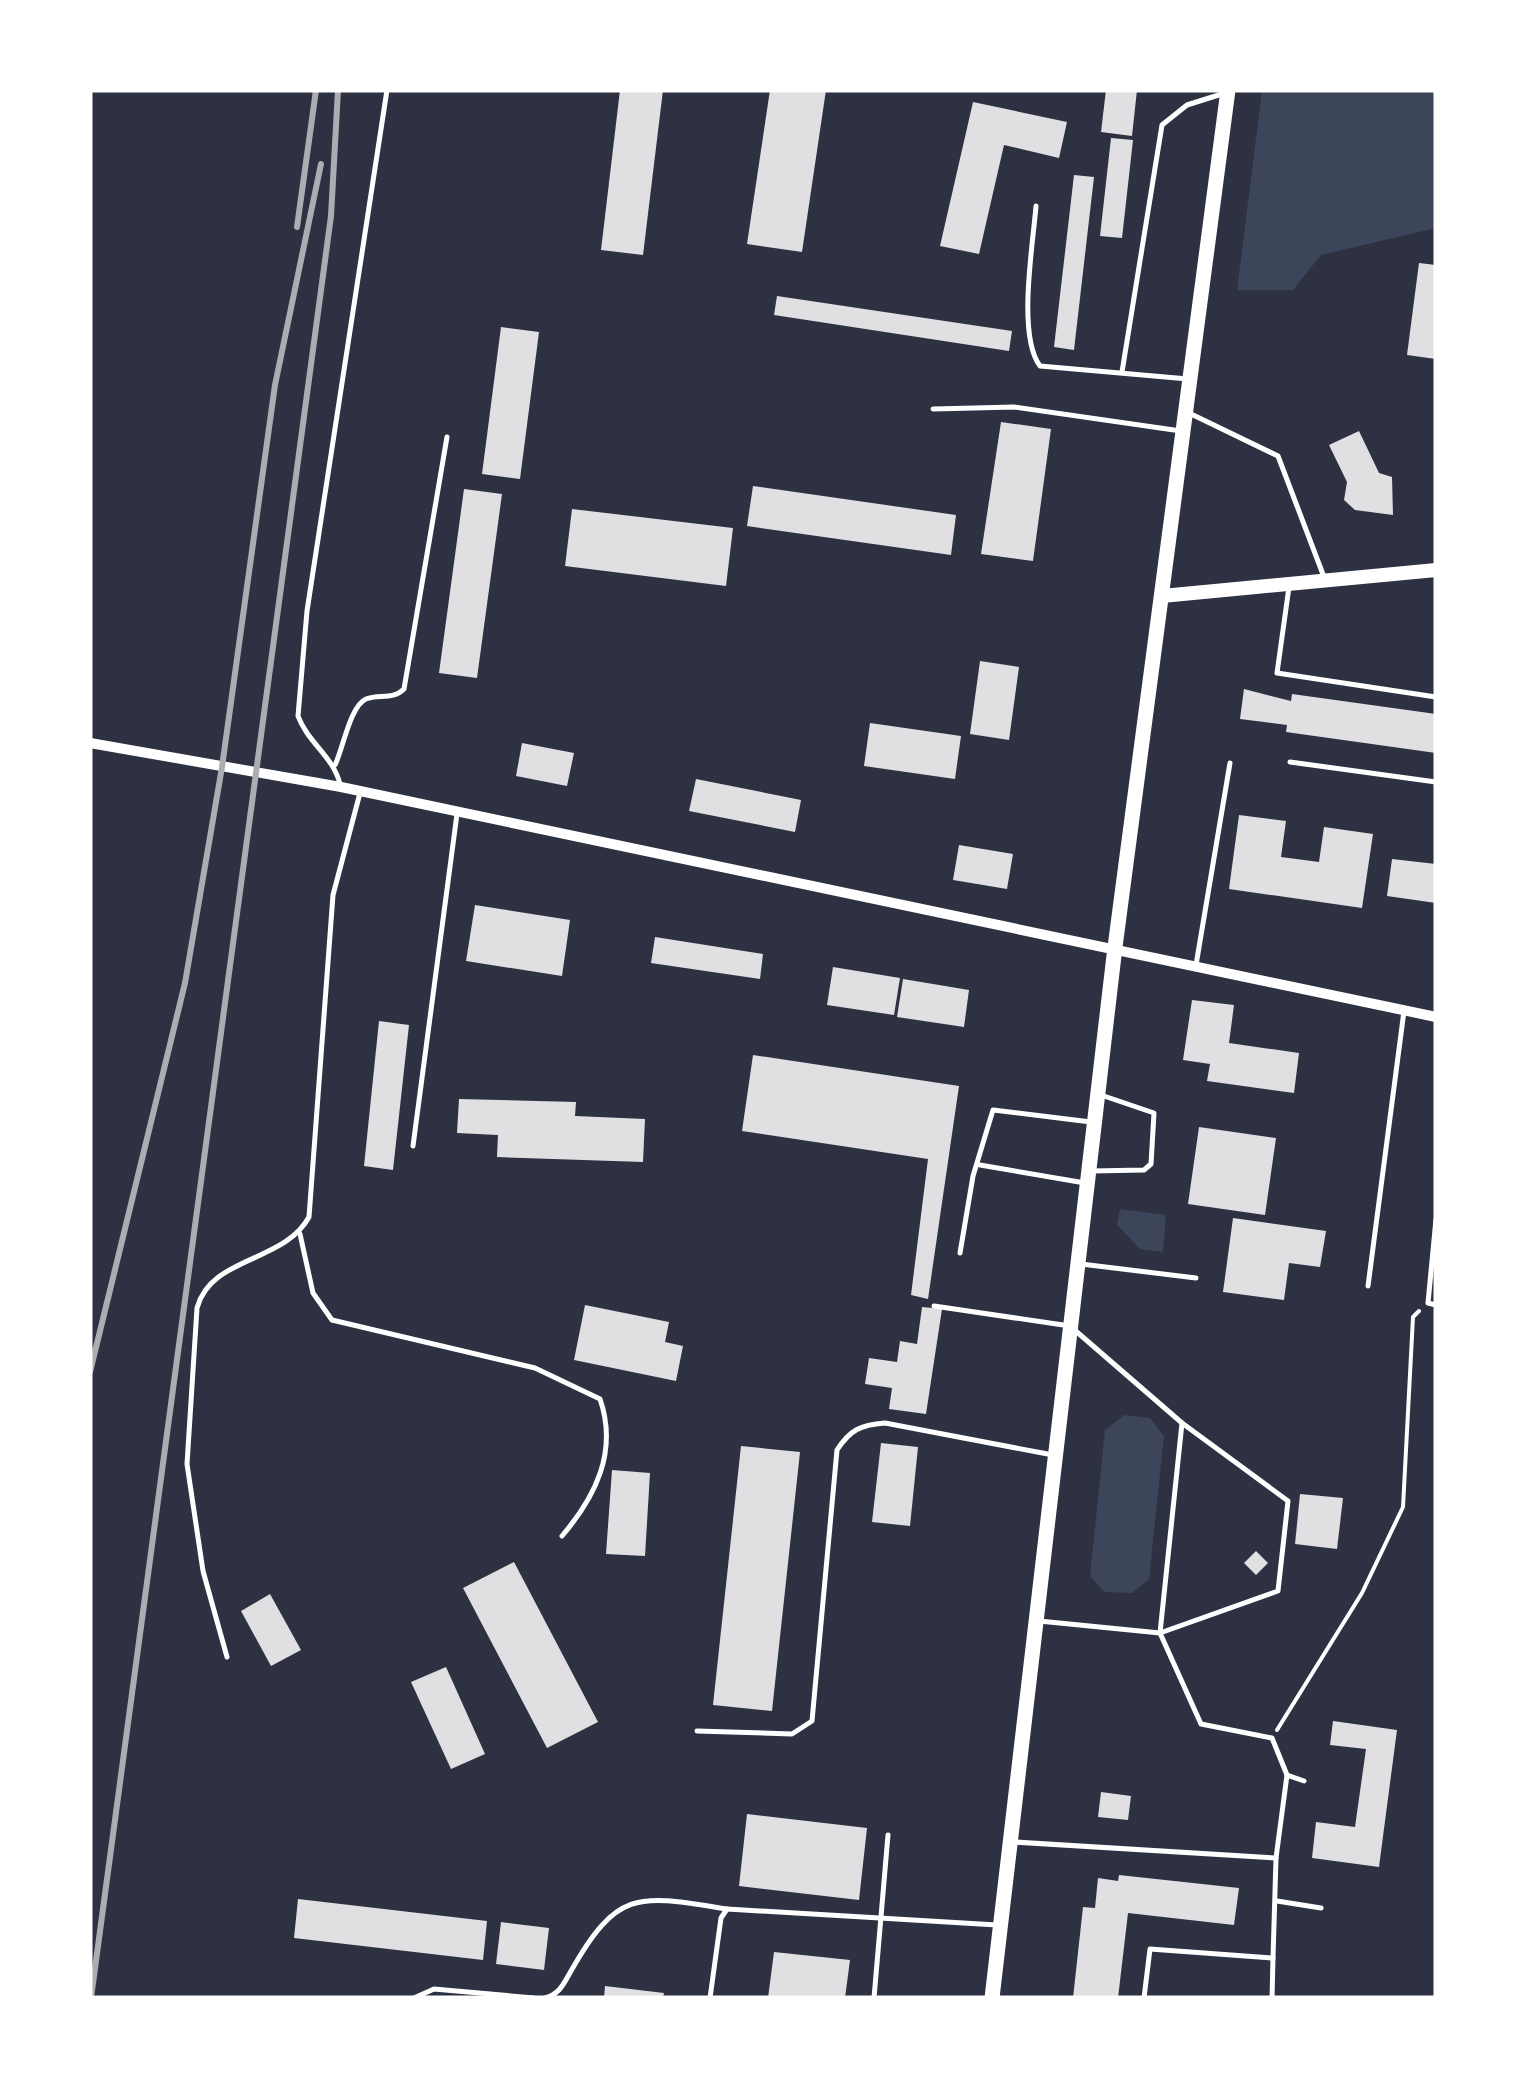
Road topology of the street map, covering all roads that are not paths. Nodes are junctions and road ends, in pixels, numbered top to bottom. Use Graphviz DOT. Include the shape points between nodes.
graph roads {
  1 [pos="387,90"];
  2 [pos="1227,91"];
  3 [pos="1036,206"];
  4 [pos="1122,372"];
  5 [pos="1191,379"];
  6 [pos="933,409"];
  7 [pos="1186,412"];
  8 [pos="1184,431"];
  9 [pos="447,437"];
  10 [pos="1436,570"];
  11 [pos="1326,580"];
  12 [pos="1290,584"];
  13 [pos="1162,596"];
  14 [pos="1436,696"];
  15 [pos="90,743"];
  16 [pos="1290,762"];
  17 [pos="1230,763"];
  18 [pos="335,764"];
  19 [pos="1436,782"];
  20 [pos="341,787"];
  21 [pos="360,793"];
  22 [pos="457,814"];
  23 [pos="1114,947"];
  24 [pos="1196,965"];
  25 [pos="1404,1010"];
  26 [pos="1436,1017"];
  27 [pos="1098,1094"];
  28 [pos="1094,1123"];
  29 [pos="413,1146"];
  30 [pos="980,1165"];
  31 [pos="1088,1177"];
  32 [pos="1436,1219"];
  33 [pos="300,1234"];
  34 [pos="960,1253"];
  35 [pos="1078,1264"];
  36 [pos="1196,1278"];
  37 [pos="1368,1286"];
  38 [pos="1436,1305"];
  39 [pos="934,1306"];
  40 [pos="1070,1326"];
  41 [pos="1182,1423"];
  42 [pos="1055,1456"];
  43 [pos="562,1536"];
  44 [pos="1036,1621"];
  45 [pos="1160,1633"];
  46 [pos="228,1657"];
  47 [pos="697,1731"];
  48 [pos="1287,1775"];
  49 [pos="1304,1780"];
  50 [pos="888,1834"];
  51 [pos="1010,1842"];
  52 [pos="1276,1858"];
  53 [pos="1277,1901"];
  54 [pos="1321,1908"];
  55 [pos="727,1909"];
  56 [pos="881,1916"];
  57 [pos="1000,1925"];
  58 [pos="1273,1958"];
  59 [pos="414,1998"];
  60 [pos="534,1998"];
  61 [pos="546,1998"];
  62 [pos="710,1998"];
  63 [pos="874,1998"];
  64 [pos="992,1998"];
  65 [pos="1144,1998"];
  66 [pos="1272,1998"];
  1 -- 18 [label="lane" via="309,592 300,698 301,724"];
  2 -- 4 [label="lane" via="1187,105 1162,126"];
  2 -- 5 [label="main road"];
  3 -- 4 [label="lane" via="1031,355 1040,366"];
  4 -- 5 [label="lane"];
  5 -- 7 [label="main road"];
  6 -- 8 [label="lane" via="1014,407"];
  7 -- 8 [label="main road"];
  7 -- 11 [label="lane" via="1278,456"];
  8 -- 13 [label="main road"];
  9 -- 18 [label="lane" via="404,689 358,704"];
  10 -- 11 [label="street"];
  11 -- 12 [label="street"];
  12 -- 13 [label="street"];
  12 -- 14 [label="lane" via="1277,673"];
  13 -- 23 [label="main road"];
  15 -- 20 [label="street"];
  16 -- 19 [label="lane"];
  17 -- 24 [label="lane"];
  18 -- 20 [label="lane"];
  20 -- 21 [label="street"];
  21 -- 22 [label="street"];
  21 -- 33 [label="lane" via="333,895 309,1217"];
  22 -- 23 [label="street"];
  22 -- 29 [label="lane"];
  23 -- 24 [label="street"];
  23 -- 27 [label="main road"];
  24 -- 25 [label="street"];
  25 -- 26 [label="street"];
  25 -- 37 [label="lane"];
  27 -- 28 [label="main road"];
  27 -- 31 [label="lane" via="1154,1114 1151,1164"];
  28 -- 30 [label="lane" via="993,1110"];
  28 -- 31 [label="main road"];
  30 -- 31 [label="lane"];
  30 -- 34 [label="lane"];
  31 -- 35 [label="main road"];
  32 -- 38 [label="lane" via="1428,1303"];
  33 -- 43 [label="lane" via="313,1293 332,1320 535,1368 600,1399 608,1420 606,1462"];
  33 -- 46 [label="lane" via="215,1276 197,1308 187,1464 203,1571"];
  35 -- 36 [label="lane"];
  35 -- 40 [label="main road"];
  39 -- 40 [label="lane"];
  40 -- 41 [label="lane"];
  40 -- 42 [label="main road"];
  41 -- 45 [label="lane"];
  41 -- 45 [label="lane" via="1288,1501 1278,1591"];
  42 -- 44 [label="main road"];
  42 -- 47 [label="lane" via="884,1424 863,1424 848,1433 837,1450 812,1721 792,1734"];
  44 -- 45 [label="lane"];
  44 -- 51 [label="main road"];
  45 -- 48 [label="lane" via="1201,1724 1272,1738"];
  48 -- 49 [label="lane"];
  48 -- 52 [label="lane"];
  50 -- 56 [label="lane"];
  51 -- 52 [label="lane"];
  51 -- 57 [label="main road"];
  52 -- 53 [label="lane"];
  53 -- 54 [label="lane"];
  53 -- 58 [label="lane"];
  55 -- 56 [label="lane"];
  55 -- 61 [label="lane" via="643,1900 620,1908 601,1922 560,1990"];
  55 -- 62 [label="lane"];
  56 -- 57 [label="lane"];
  56 -- 63 [label="lane"];
  57 -- 64 [label="main road"];
  58 -- 65 [label="lane" via="1150,1949"];
  58 -- 66 [label="lane"];
  59 -- 60 [label="lane" via="434,1989"];
}
